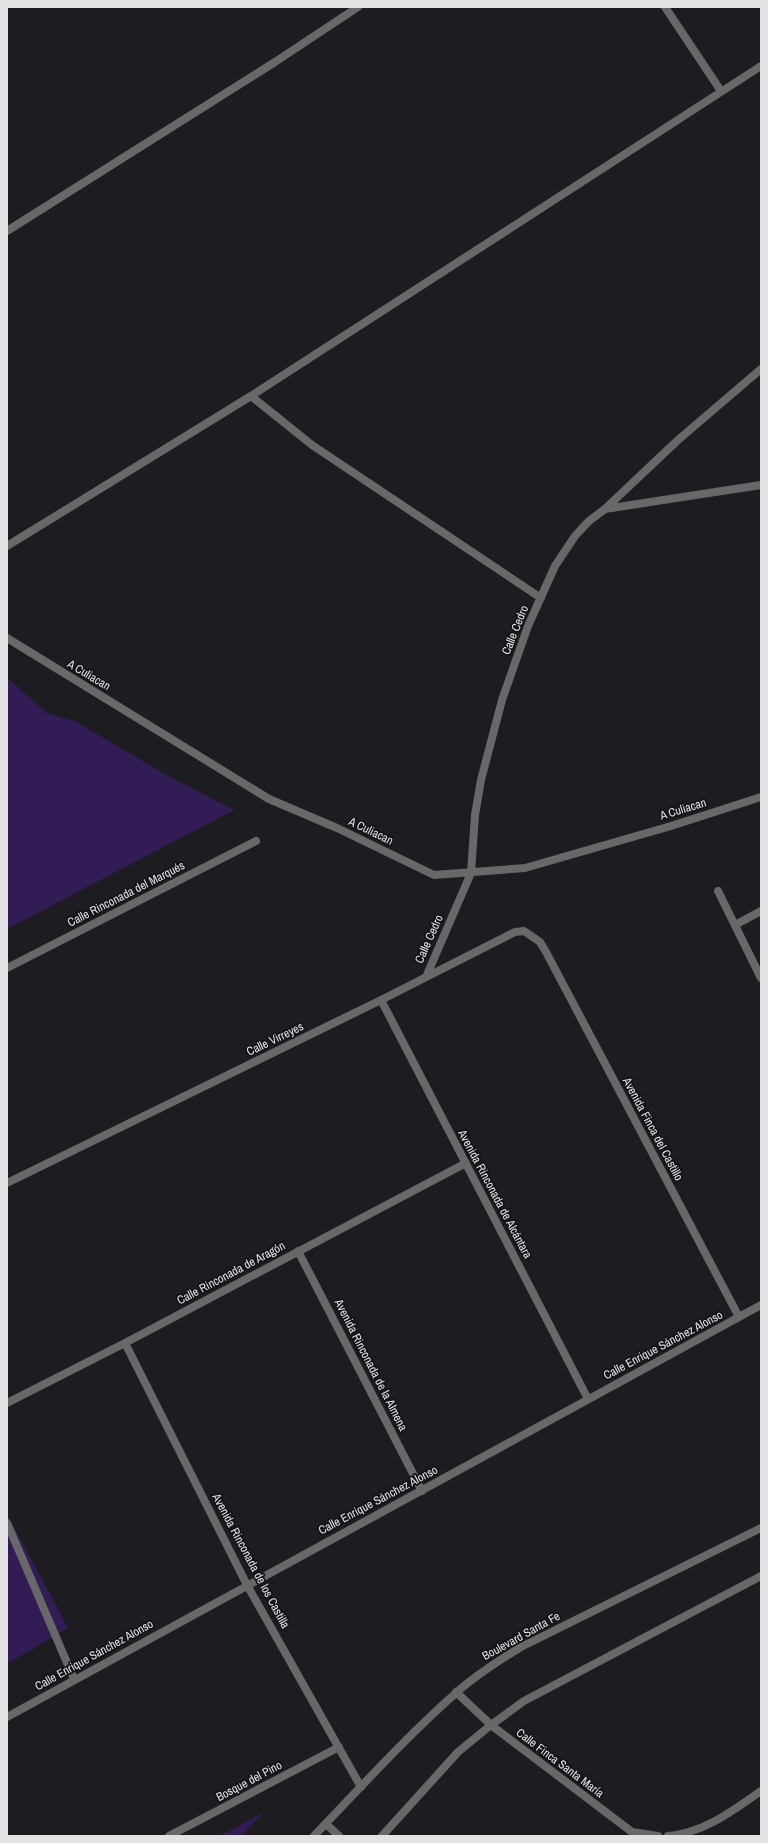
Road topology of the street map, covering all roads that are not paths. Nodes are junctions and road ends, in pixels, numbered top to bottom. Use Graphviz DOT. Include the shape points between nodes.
graph roads {
  1 [pos="358,7"];
  2 [pos="665,7"];
  3 [pos="761,66"];
  4 [pos="721,91"];
  5 [pos="7,231"];
  6 [pos="761,369"];
  7 [pos="251,396"];
  8 [pos="761,485"];
  9 [pos="605,509"];
  10 [pos="7,546"];
  11 [pos="541,598"];
  12 [pos="7,638"];
  13 [pos="761,797"];
  14 [pos="256,841"];
  15 [pos="471,873"];
  16 [pos="718,891"];
  17 [pos="761,911"];
  18 [pos="735,925"];
  19 [pos="546,952"];
  20 [pos="7,968"];
  21 [pos="426,977"];
  22 [pos="761,978"];
  23 [pos="381,1000"];
  24 [pos="466,1163"];
  25 [pos="7,1183"];
  26 [pos="298,1251"];
  27 [pos="761,1305"];
  28 [pos="739,1317"];
  29 [pos="125,1343"];
  30 [pos="588,1399"];
  31 [pos="7,1403"];
  32 [pos="422,1491"];
  33 [pos="7,1523"];
  34 [pos="761,1528"];
  35 [pos="761,1576"];
  36 [pos="247,1585"];
  37 [pos="74,1679"];
  38 [pos="456,1692"];
  39 [pos="7,1717"];
  40 [pos="491,1725"];
  41 [pos="339,1747"];
  42 [pos="361,1787"];
  43 [pos="761,1791"];
  44 [pos="326,1824"];
  45 [pos="169,1836"];
  46 [pos="314,1836"];
  47 [pos="339,1836"];
  48 [pos="382,1836"];
  49 [pos="658,1836"];
  50 [pos="668,1836"];
  1 -- 5 [label="street"];
  2 -- 4 [label="street"];
  3 -- 4 [label="street"];
  4 -- 7 [label="street"];
  6 -- 9 [label="street, Calle Cedro" via="678,440"];
  7 -- 10 [label="street"];
  7 -- 11 [label="street" via="312,445"];
  8 -- 9 [label="street"];
  9 -- 11 [label="street, Calle Cedro" via="575,536 555,566"];
  11 -- 15 [label="street, Calle Cedro" via="528,626 502,700 481,780 475,815"];
  12 -- 15 [label="street, A Culiacan" via="269,799 337,828 434,875"];
  13 -- 15 [label="street, A Culiacan" via="525,868"];
  14 -- 20 [label="street, Calle Rinconada del Marqués"];
  15 -- 21 [label="street, Calle Cedro"];
  16 -- 18 [label="street"];
  17 -- 18 [label="street"];
  18 -- 22 [label="street"];
  19 -- 21 [label="street, Calle Virreyes" via="533,936 524,931 515,932"];
  19 -- 28 [label="street, Avenida Finca del Castillo"];
  21 -- 23 [label="street, Calle Virreyes"];
  23 -- 24 [label="street, Avenida Rinconada de Alcántara"];
  23 -- 25 [label="street, Calle Virreyes"];
  24 -- 26 [label="street, Calle Rinconada de Aragón"];
  24 -- 30 [label="street, Avenida Rinconada de Alcántara"];
  26 -- 29 [label="street, Calle Rinconada de Aragón"];
  26 -- 32 [label="street, Avenida Rinconada de la Almena"];
  27 -- 28 [label="street, Calle Enrique Sánchez Alonso"];
  28 -- 30 [label="street, Calle Enrique Sánchez Alonso"];
  29 -- 31 [label="street, Calle Rinconada de Aragón"];
  29 -- 36 [label="street, Avenida Rinconada de los Castilla"];
  30 -- 32 [label="street, Calle Enrique Sánchez Alonso"];
  32 -- 36 [label="street, Calle Enrique Sánchez Alonso"];
  33 -- 37 [label="street"];
  34 -- 38 [label="street, Boulevard Santa Fe" via="521,1647"];
  35 -- 40 [label="street" via="524,1701"];
  36 -- 37 [label="street, Calle Enrique Sánchez Alonso"];
  36 -- 41 [label="street, Avenida Rinconada de los Castilla"];
  37 -- 39 [label="street, Calle Enrique Sánchez Alonso"];
  38 -- 40 [label="street, Calle Finca Santa María"];
  38 -- 42 [label="street, Boulevard Santa Fe"];
  40 -- 48 [label="street" via="458,1752"];
  40 -- 49 [label="street, Calle Finca Santa María" via="632,1832"];
  41 -- 42 [label="street, Avenida Rinconada de los Castilla"];
  41 -- 45 [label="street, Bosque del Pino"];
  42 -- 44 [label="street, Boulevard Santa Fe"];
  43 -- 50 [label="street" via="721,1818 686,1834"];
  44 -- 46 [label="street, Boulevard Santa Fe"];
  44 -- 47 [label="street"];
}
